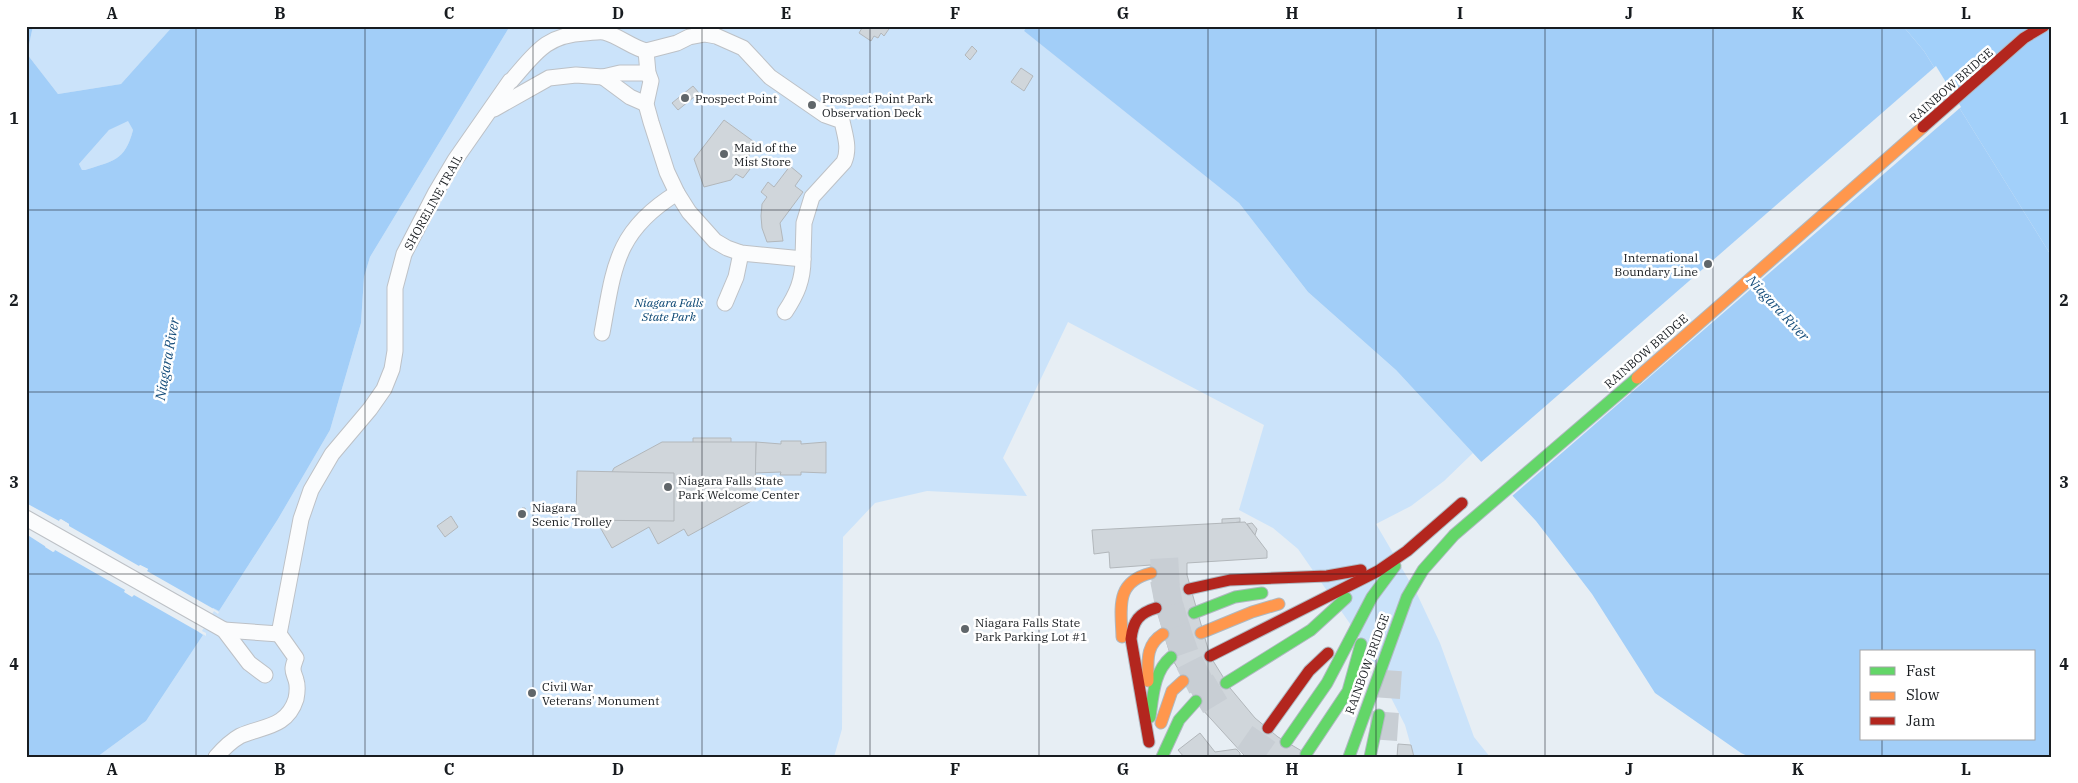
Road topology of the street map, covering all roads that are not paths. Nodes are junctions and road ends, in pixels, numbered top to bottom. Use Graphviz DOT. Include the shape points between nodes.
graph roads {
  1 [pos="2044,26"];
  2 [pos="646,51"];
  3 [pos="648,73"];
  4 [pos="603,77"];
  5 [pos="646,104"];
  6 [pos="484,118"];
  7 [pos="677,193"];
  8 [pos="741,253"];
  9 [pos="803,259"];
  10 [pos="725,303"];
  11 [pos="786,312"];
  12 [pos="602,333"];
  13 [pos="1474,493"];
  14 [pos="26,518"];
  15 [pos="1407,551"];
  16 [pos="1230,569"];
  17 [pos="1379,572"];
  18 [pos="1151,573"];
  19 [pos="1362,580"];
  20 [pos="1328,582"];
  21 [pos="1309,589"];
  22 [pos="1285,591"];
  23 [pos="1190,594"];
  24 [pos="1348,596"];
  25 [pos="1372,597"];
  26 [pos="1133,604"];
  27 [pos="1156,608"];
  28 [pos="1305,615"];
  29 [pos="218,626"];
  30 [pos="1396,627"];
  31 [pos="1313,628"];
  32 [pos="279,634"];
  33 [pos="1143,634"];
  34 [pos="1122,636"];
  35 [pos="1165,640"];
  36 [pos="1329,651"];
  37 [pos="1172,657"];
  38 [pos="1218,669"];
  39 [pos="1345,669"];
  40 [pos="264,675"];
  41 [pos="1186,686"];
  42 [pos="1241,688"];
  43 [pos="1147,691"];
  44 [pos="1348,691"];
  45 [pos="1368,705"];
  46 [pos="1380,722"];
  47 [pos="1340,723"];
  48 [pos="1268,728"];
  49 [pos="1186,731"];
  50 [pos="1152,742"];
  51 [pos="1328,743"];
  52 [pos="1292,745"];
  53 [pos="216,757"];
  54 [pos="1151,757"];
  55 [pos="1163,757"];
  56 [pos="1318,757"];
  57 [pos="1341,757"];
  58 [pos="1348,757"];
  59 [pos="1356,757"];
  60 [pos="1364,757"];
  61 [pos="1370,757"];
  62 [pos="1377,757"];
  1 -- 30 [label="highway, RAINBOW BRIDGE" via="2024,38 1454,535 1423,570 1406,598"];
  2 -- 3 [label="street"];
  2 -- 6 [label="street, SHORELINE TRAIL" via="603,32 555,38 542,46 510,81"];
  2 -- 9 [label="street" via="689,37 716,36 743,48 770,77 825,115 842,121 847,155 812,197 804,223"];
  3 -- 4 [label="street"];
  3 -- 5 [label="street" via="652,81"];
  4 -- 5 [label="street" via="630,97"];
  4 -- 6 [label="street" via="549,78"];
  5 -- 7 [label="street" via="660,152"];
  6 -- 32 [label="street, SHORELINE TRAIL" via="440,184 404,254 395,288 392,369 370,410 322,470 305,505"];
  7 -- 8 [label="street" via="715,241"];
  7 -- 12 [label="street" via="653,208 630,233 612,282"];
  8 -- 9 [label="street"];
  8 -- 10 [label="street" via="736,277"];
  9 -- 11 [label="street" via="800,286"];
  13 -- 15 [label="highway"];
  14 -- 29 [label="street"];
  15 -- 17 [label="highway"];
  15 -- 17 [label="highway"];
  16 -- 17 [label="highway" via="1274,567"];
  17 -- 19 [label="highway"];
  17 -- 20 [label="highway"];
  17 -- 24 [label="highway"];
  17 -- 25 [label="highway"];
  17 -- 39 [label="highway" via="1367,626"];
  18 -- 34 [label="highway" via="1130,579 1124,588"];
  19 -- 20 [label="highway"];
  19 -- 28 [label="highway"];
  20 -- 21 [label="highway"];
  20 -- 22 [label="highway"];
  20 -- 22 [label="highway"];
  22 -- 22 [label="highway" via="1254,621 1199,628 1243,594"];
  22 -- 23 [label="highway" via="1230,580"];
  24 -- 28 [label="highway"];
  24 -- 31 [label="highway"];
  25 -- 36 [label="highway"];
  25 -- 39 [label="highway"];
  26 -- 34 [label="highway" via="1125,618"];
  27 -- 43 [label="highway" via="1138,616 1131,632 1131,647"];
  28 -- 38 [label="highway" via="1268,646"];
  28 -- 38 [label="highway" via="1259,629"];
  29 -- 32 [label="street"];
  29 -- 40 [label="street" via="249,663"];
  30 -- 45 [label="highway, RAINBOW BRIDGE"];
  30 -- 46 [label="highway"];
  31 -- 38 [label="highway"];
  31 -- 42 [label="highway" via="1279,660"];
  32 -- 53 [label="street" via="296,658 292,671 296,680 296,700 281,721 240,736"];
  33 -- 43 [label="highway"];
  34 -- 43 [label="highway" via="1126,663"];
  35 -- 43 [label="highway" via="1152,641 1148,648"];
  36 -- 48 [label="highway" via="1309,670"];
  36 -- 52 [label="highway"];
  37 -- 43 [label="highway" via="1163,664"];
  39 -- 44 [label="highway"];
  39 -- 52 [label="highway" via="1327,683"];
  41 -- 50 [label="highway" via="1172,691"];
  41 -- 50 [label="highway" via="1166,684"];
  41 -- 55 [label="highway" via="1178,719"];
  43 -- 50 [label="highway"];
  43 -- 50 [label="highway"];
  44 -- 47 [label="highway"];
  44 -- 52 [label="highway"];
  45 -- 57 [label="highway"];
  45 -- 58 [label="highway, RAINBOW BRIDGE"];
  45 -- 59 [label="highway"];
  46 -- 60 [label="highway"];
  46 -- 61 [label="highway"];
  46 -- 62 [label="highway"];
  49 -- 55 [label="highway"];
  50 -- 54 [label="highway"];
  51 -- 56 [label="highway"];
}
